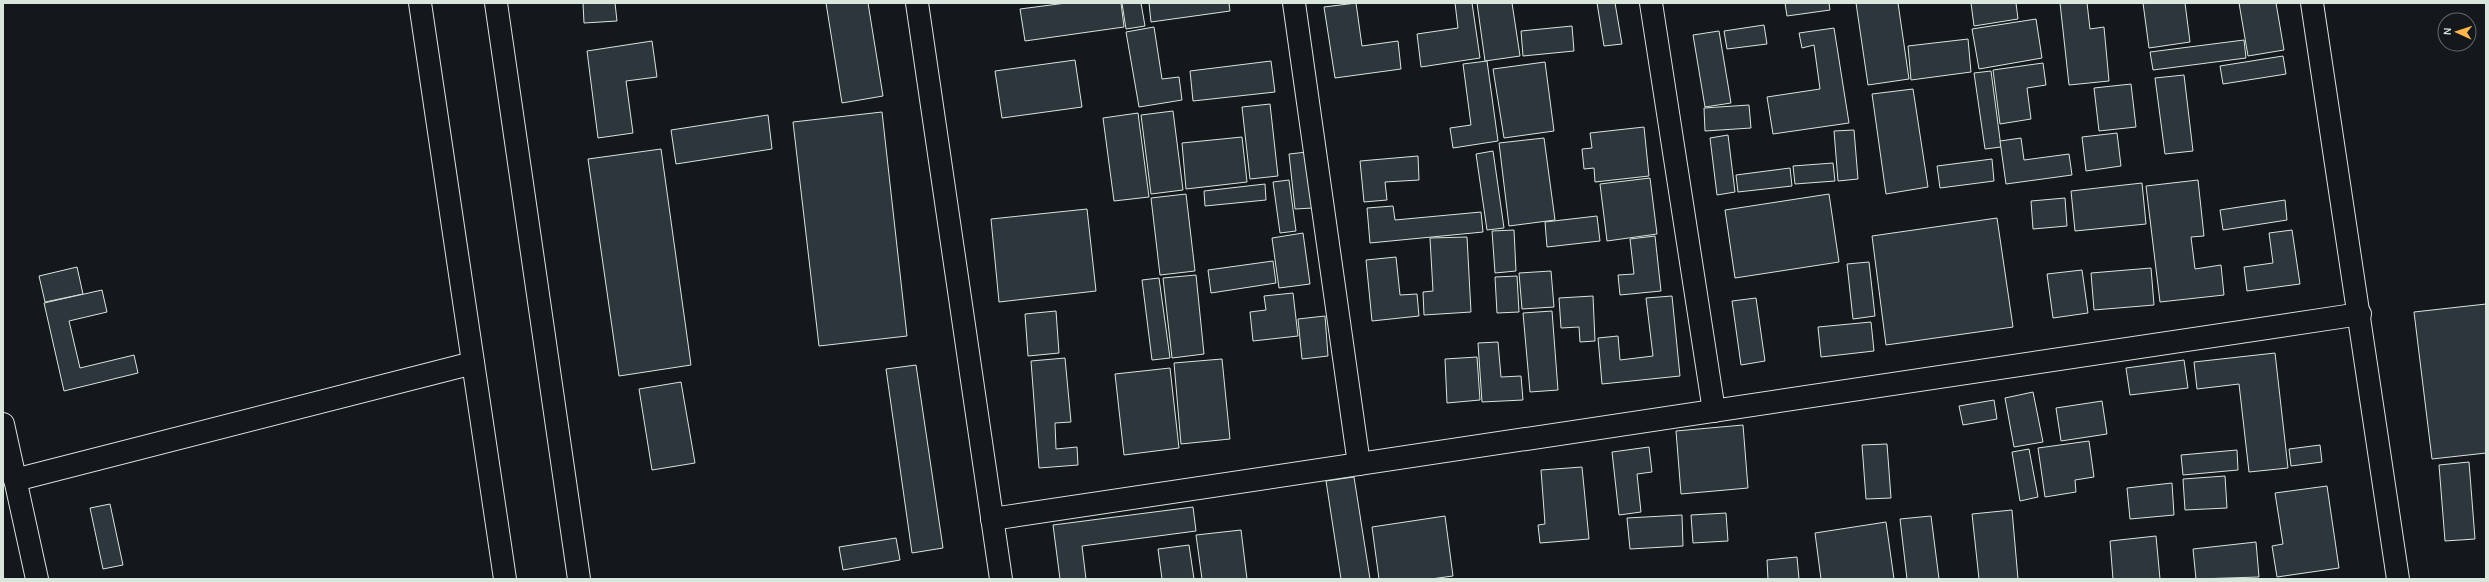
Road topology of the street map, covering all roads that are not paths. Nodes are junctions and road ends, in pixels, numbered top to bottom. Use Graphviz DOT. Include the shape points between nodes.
graph roads {
  1 [pos="420,3"];
  2 [pos="496,3"];
  3 [pos="917,3"];
  4 [pos="1294,3"];
  5 [pos="1651,3"];
  6 [pos="2312,3"];
  7 [pos="2360,314"];
  8 [pos="473,362"];
  9 [pos="1714,411"];
  10 [pos="3,424"];
  11 [pos="1359,464"];
  12 [pos="15,480"];
  13 [pos="992,518"];
  14 [pos="37,579"];
  15 [pos="505,579"];
  16 [pos="580,579"];
  17 [pos="1001,579"];
  18 [pos="2398,579"];
  1 -- 8 [label="street"];
  2 -- 16 [label="street"];
  3 -- 13 [label="street"];
  4 -- 11 [label="street"];
  5 -- 9 [label="street"];
  6 -- 7 [label="street"];
  7 -- 9 [label="street"];
  7 -- 18 [label="street"];
  8 -- 12 [label="street"];
  8 -- 15 [label="street"];
  9 -- 11 [label="street"];
  10 -- 12 [label="street"];
  11 -- 13 [label="street"];
  12 -- 14 [label="street"];
  13 -- 17 [label="street"];
}
